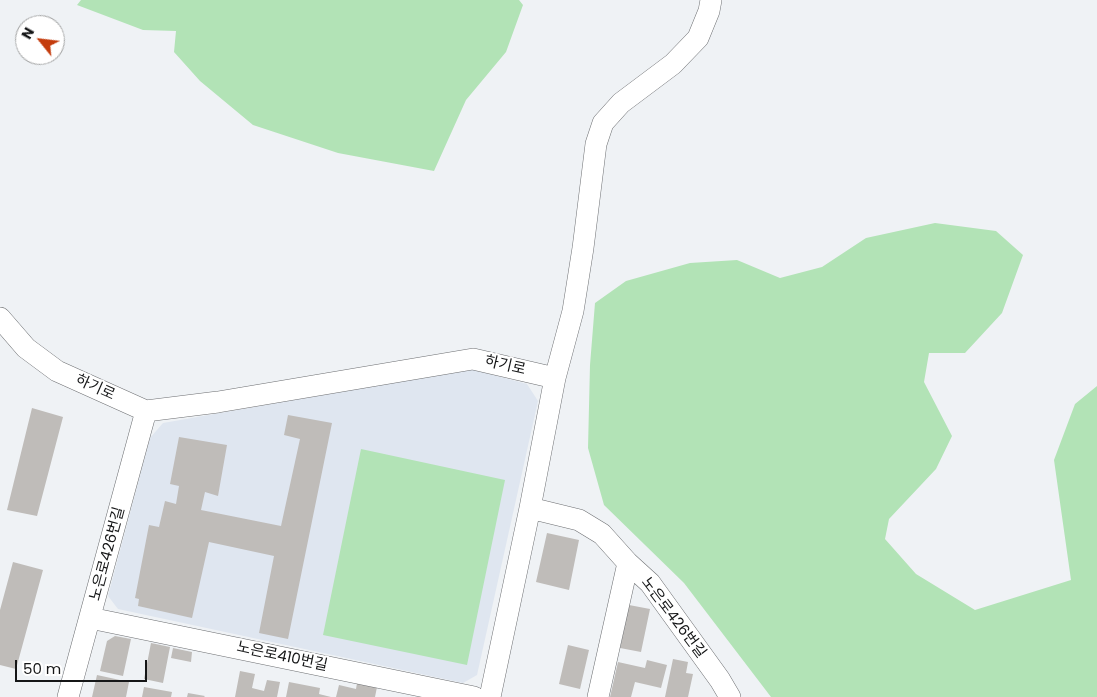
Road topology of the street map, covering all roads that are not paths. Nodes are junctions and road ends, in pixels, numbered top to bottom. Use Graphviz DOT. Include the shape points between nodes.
graph roads {
  1 [pos="711,0"];
  2 [pos="0,318"];
  3 [pos="555,378"];
  4 [pos="146,411"];
  5 [pos="530,508"];
  6 [pos="628,563"];
  7 [pos="90,618"];
  8 [pos="722,691"];
  9 [pos="68,697"];
  10 [pos="474,697"];
  11 [pos="490,697"];
  12 [pos="598,697"];
  1 -- 3 [label="street" via="698,38 673,64 621,103 603,123 596,144 573,311"];
  2 -- 4 [label="street, 하기로" via="26,348 57,371"];
  3 -- 4 [label="street, 하기로" via="473,359"];
  3 -- 5 [label="street"];
  4 -- 7 [label="street, 노은로426번길"];
  5 -- 6 [label="street, 노은로426번길" via="579,520 602,534"];
  5 -- 11 [label="street"];
  6 -- 8 [label="street, 노은로426번길" via="650,583"];
  6 -- 12 [label="street"];
  7 -- 9 [label="street, 노은로426번길"];
  7 -- 10 [label="street, 노은로410번길"];
}
